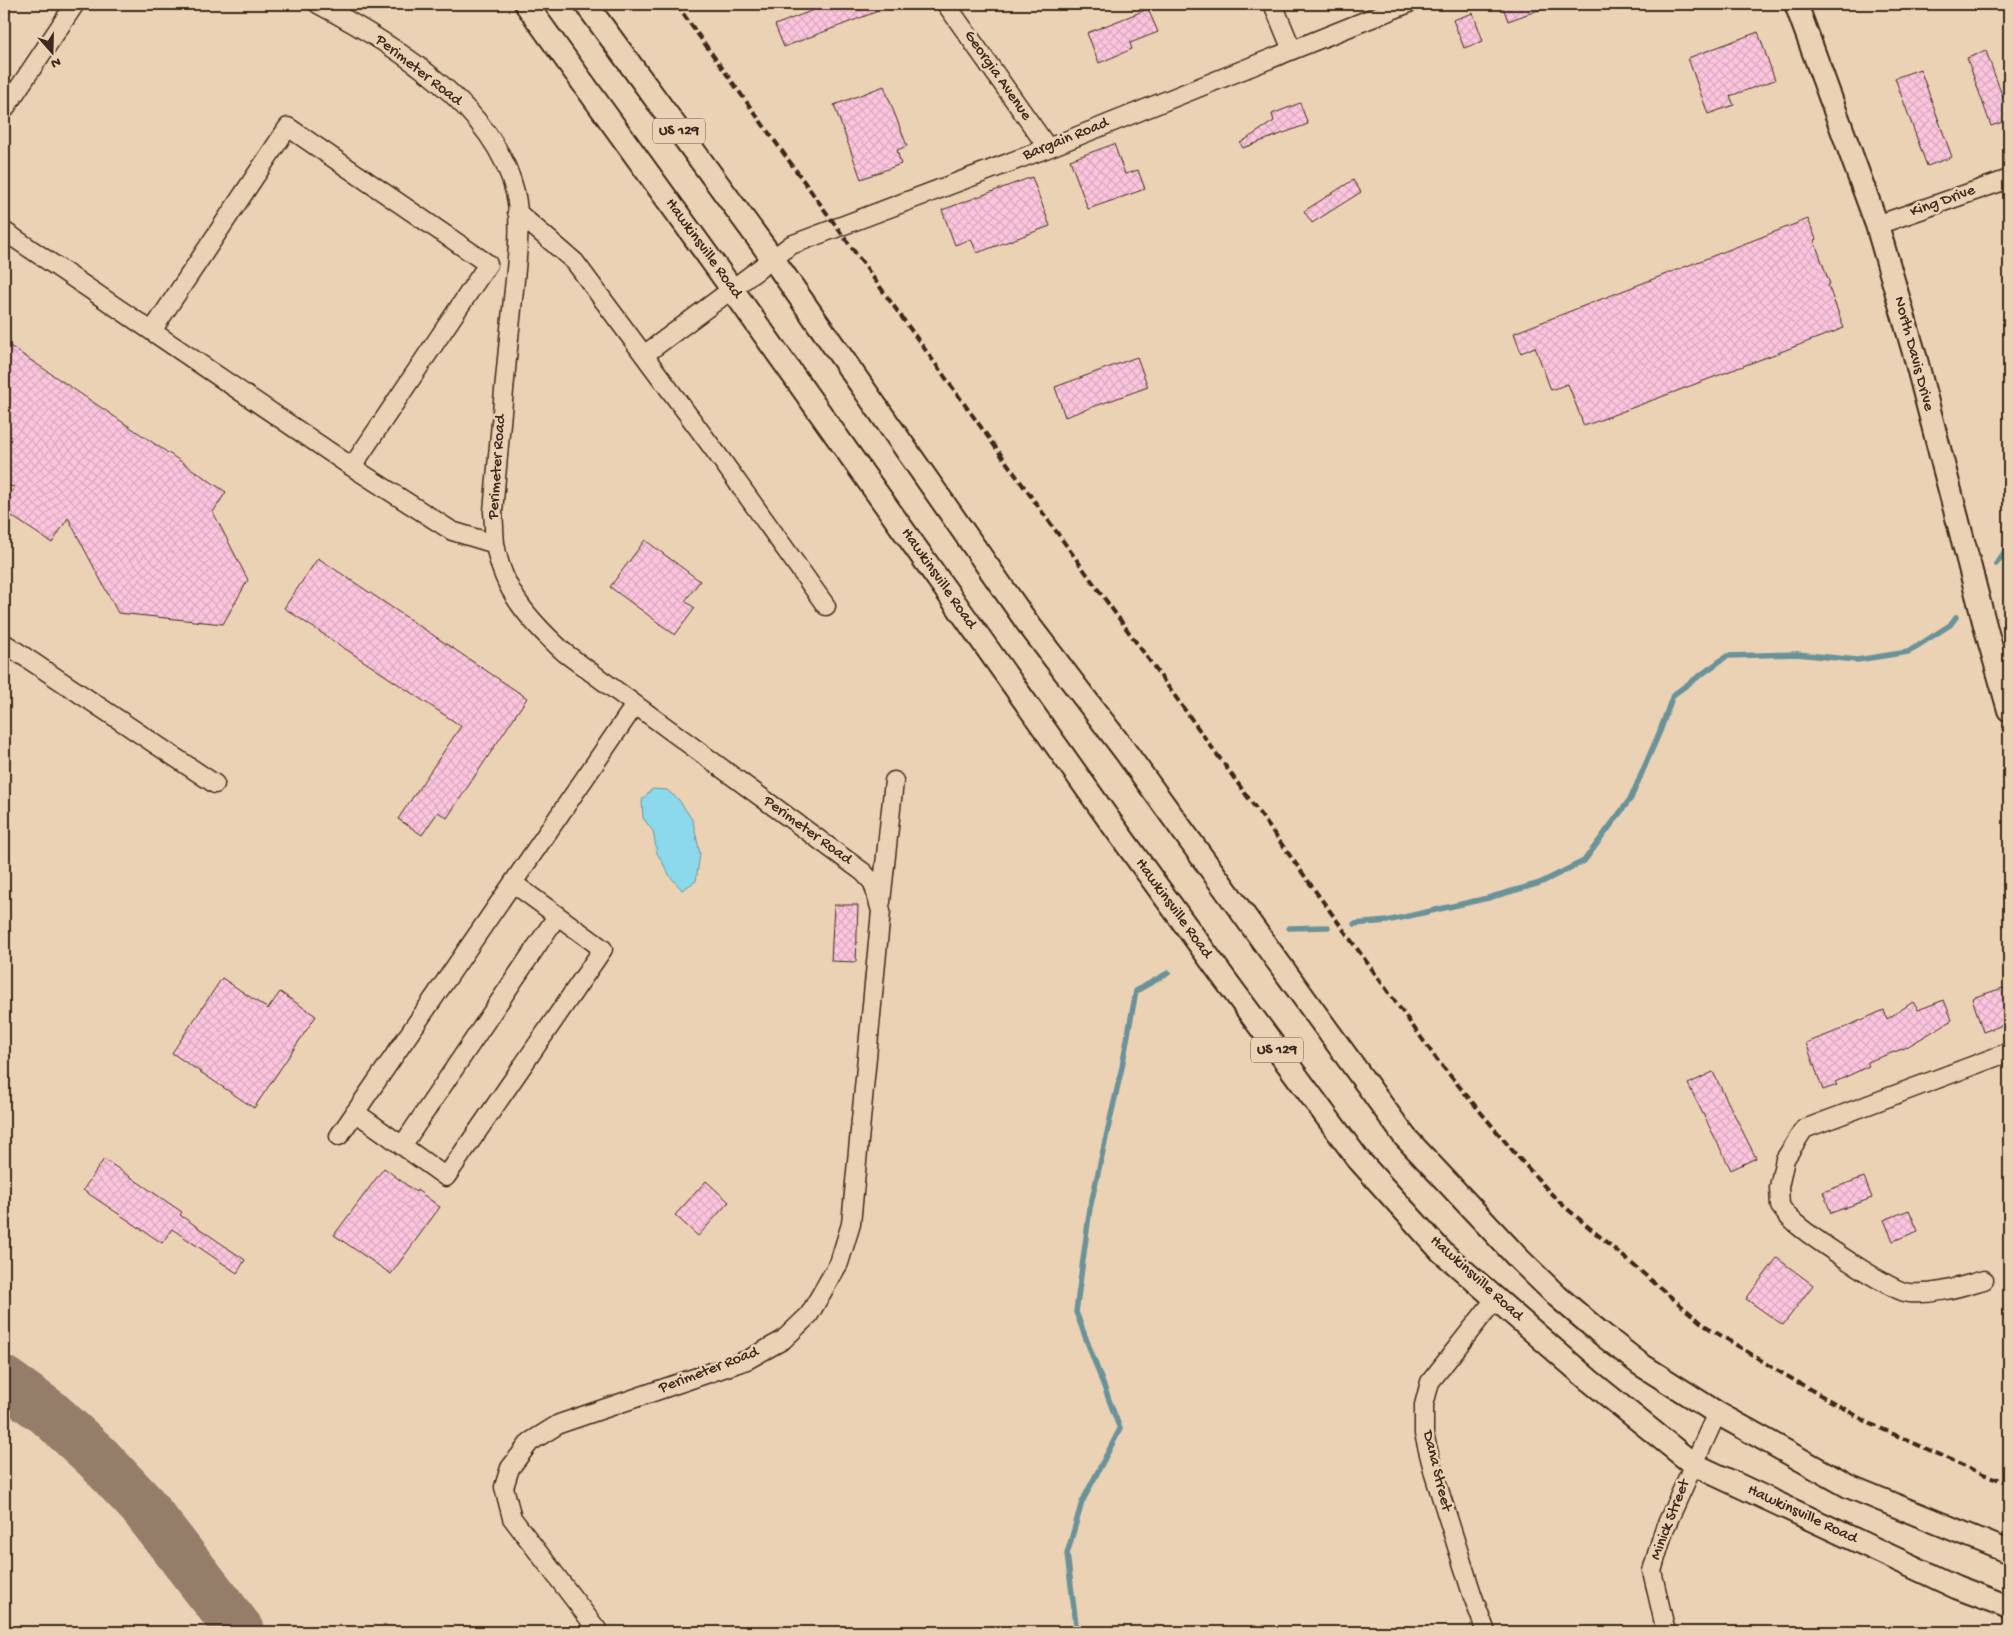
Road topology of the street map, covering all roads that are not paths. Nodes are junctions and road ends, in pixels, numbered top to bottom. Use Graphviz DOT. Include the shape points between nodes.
graph roads {
  1 [pos="75,4"];
  2 [pos="318,4"];
  3 [pos="526,4"];
  4 [pos="586,4"];
  5 [pos="946,4"];
  6 [pos="1273,4"];
  7 [pos="1407,4"];
  8 [pos="1796,4"];
  9 [pos="1292,50"];
  10 [pos="4,110"];
  11 [pos="1048,148"];
  12 [pos="2009,179"];
  13 [pos="517,212"];
  14 [pos="1877,225"];
  15 [pos="4,231"];
  16 [pos="773,259"];
  17 [pos="732,289"];
  18 [pos="152,331"];
  19 [pos="644,355"];
  20 [pos="352,468"];
  21 [pos="495,544"];
  22 [pos="826,606"];
  23 [pos="4,643"];
  24 [pos="635,705"];
  25 [pos="2009,710"];
  26 [pos="894,781"];
  27 [pos="215,784"];
  28 [pos="512,883"];
  29 [pos="880,911"];
  30 [pos="558,916"];
  31 [pos="2009,1052"];
  32 [pos="355,1112"];
  33 [pos="339,1136"];
  34 [pos="402,1146"];
  35 [pos="1984,1280"];
  36 [pos="1496,1298"];
  37 [pos="1716,1413"];
  38 [pos="1694,1464"];
  39 [pos="2009,1552"];
  40 [pos="2009,1606"];
  41 [pos="599,1632"];
  42 [pos="1486,1632"];
  43 [pos="1666,1632"];
  1 -- 10 [label="street"];
  2 -- 13 [label="street, Perimeter Road" via="356,24 400,54 466,108 504,161 516,192"];
  3 -- 17 [label="main road, Hawkinsville Road / US 129"];
  4 -- 16 [label="main road, US 129"];
  5 -- 11 [label="street, Georgia Avenue"];
  6 -- 9 [label="street"];
  7 -- 9 [label="street, Bargain Road"];
  8 -- 14 [label="main road, North Davis Drive"];
  9 -- 11 [label="street, Bargain Road"];
  11 -- 16 [label="street, Bargain Road" via="791,245"];
  12 -- 14 [label="street, King Drive"];
  13 -- 19 [label="street" via="575,262"];
  13 -- 21 [label="street, Perimeter Road" via="517,256 493,512"];
  14 -- 25 [label="main road, North Davis Drive"];
  15 -- 18 [label="street"];
  16 -- 17 [label="street, Bargain Road"];
  16 -- 37 [label="main road, US 129" via="1026,621 1130,758 1405,1137 1518,1259 1557,1296 1640,1364"];
  17 -- 19 [label="street, Bargain Road"];
  17 -- 36 [label="main road, Hawkinsville Road / US 129" via="1112,824 1358,1160 1441,1250"];
  18 -- 20 [label="street"];
  18 -- 20 [label="street" via="288,127 488,264"];
  19 -- 22 [label="street"];
  20 -- 21 [label="street" via="452,531"];
  21 -- 24 [label="street, Perimeter Road" via="510,591 522,610 565,652"];
  23 -- 27 [label="street"];
  24 -- 28 [label="street"];
  24 -- 29 [label="street, Perimeter Road" via="864,872 873,883"];
  26 -- 29 [label="street"];
  28 -- 30 [label="street"];
  28 -- 32 [label="street"];
  29 -- 41 [label="street, Perimeter Road" via="851,1224 839,1263 809,1315 783,1340 747,1360 559,1424 530,1442 510,1468 504,1487 512,1518"];
  30 -- 34 [label="street"];
  30 -- 34 [label="street" via="603,949 446,1177"];
  31 -- 35 [label="street" via="1804,1129 1784,1159 1780,1187 1780,1206 1794,1223 1882,1281 1907,1293 1937,1293"];
  32 -- 33 [label="street"];
  32 -- 34 [label="street"];
  36 -- 38 [label="main road, Hawkinsville Road / US 129" via="1589,1380"];
  36 -- 42 [label="street, Dana Street" via="1430,1382 1424,1405 1424,1434 1434,1474"];
  37 -- 38 [label="street, Minick Street"];
  37 -- 39 [label="main road, US 129" via="1848,1486"];
  38 -- 40 [label="main road, Hawkinsville Road / US 129" via="1956,1587"];
  38 -- 43 [label="street, Minick Street" via="1664,1530 1652,1571"];
}
